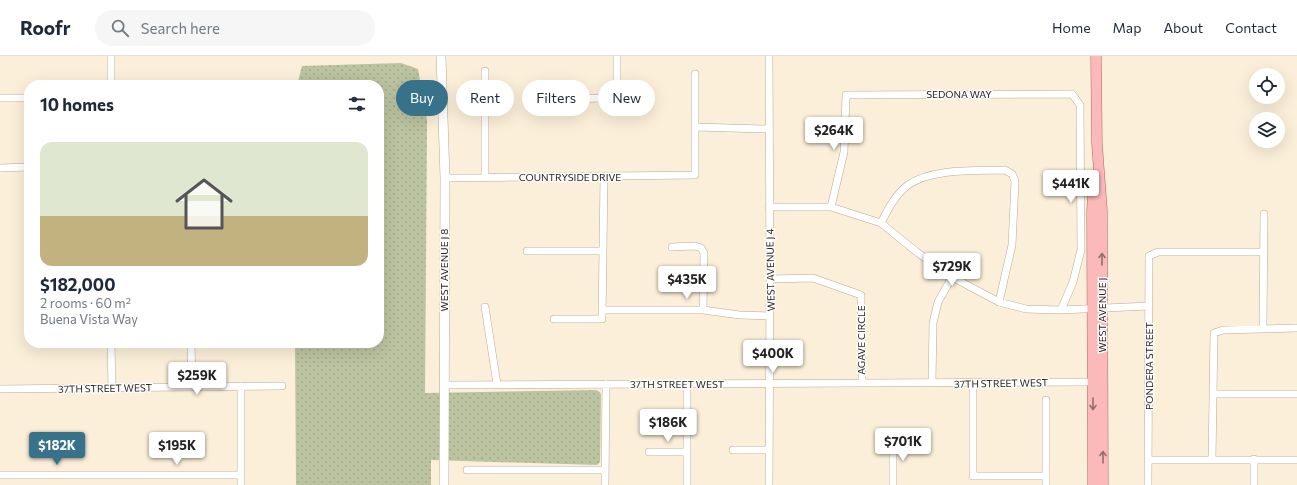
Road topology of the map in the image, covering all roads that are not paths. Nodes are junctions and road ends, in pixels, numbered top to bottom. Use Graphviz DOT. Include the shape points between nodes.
graph roads {
  1 [pos="111,56"];
  2 [pos="441,56"];
  3 [pos="617,56"];
  4 [pos="769,56"];
  5 [pos="1096,56"];
  6 [pos="485,71"];
  7 [pos="695,74"];
  8 [pos="111,80"];
  9 [pos="0,98"];
  10 [pos="24,98"];
  11 [pos="590,98"];
  12 [pos="696,128"];
  13 [pos="768,129"];
  14 [pos="24,167"];
  15 [pos="0,168"];
  16 [pos="485,177"];
  17 [pos="604,177"];
  18 [pos="445,178"];
  19 [pos="769,207"];
  20 [pos="831,207"];
  21 [pos="1264,214"];
  22 [pos="881,223"];
  23 [pos="672,246"];
  24 [pos="526,251"];
  25 [pos="603,251"];
  26 [pos="1264,252"];
  27 [pos="952,277"];
  28 [pos="770,279"];
  29 [pos="999,302"];
  30 [pos="1149,306"];
  31 [pos="484,307"];
  32 [pos="1098,309"];
  33 [pos="602,310"];
  34 [pos="703,310"];
  35 [pos="1061,310"];
  36 [pos="770,316"];
  37 [pos="554,319"];
  38 [pos="1297,328"];
  39 [pos="1263,329"];
  40 [pos="111,348"];
  41 [pos="192,348"];
  42 [pos="1098,382"];
  43 [pos="862,383"];
  44 [pos="932,383"];
  45 [pos="973,383"];
  46 [pos="497,384"];
  47 [pos="606,384"];
  48 [pos="688,384"];
  49 [pos="769,384"];
  50 [pos="444,385"];
  51 [pos="241,386"];
  52 [pos="282,386"];
  53 [pos="192,387"];
  54 [pos="112,388"];
  55 [pos="0,389"];
  56 [pos="1213,394"];
  57 [pos="1297,394"];
  58 [pos="1046,400"];
  59 [pos="893,440"];
  60 [pos="733,450"];
  61 [pos="769,450"];
  62 [pos="649,452"];
  63 [pos="687,452"];
  64 [pos="1212,459"];
  65 [pos="1254,459"];
  66 [pos="1149,460"];
  67 [pos="1297,460"];
  68 [pos="467,470"];
  69 [pos="605,470"];
  70 [pos="0,475"];
  71 [pos="241,475"];
  72 [pos="1046,476"];
  73 [pos="241,485"];
  74 [pos="444,485"];
  75 [pos="605,485"];
  76 [pos="687,485"];
  77 [pos="769,485"];
  78 [pos="893,485"];
  79 [pos="1046,485"];
  80 [pos="1093,485"];
  81 [pos="1103,485"];
  82 [pos="1148,485"];
  83 [pos="1254,485"];
  1 -- 8 [label="street"];
  2 -- 18 [label="street, WEST AVENUE J 8"];
  3 -- 11 [label="street" via="617,98"];
  4 -- 13 [label="street, WEST AVENUE J 4"];
  5 -- 32 [label="main road, WEST AVENUE J" via="1097,144 1102,212"];
  6 -- 16 [label="street"];
  7 -- 12 [label="street"];
  9 -- 10 [label="street"];
  12 -- 13 [label="street"];
  12 -- 17 [label="street, COUNTRYSIDE DRIVE" via="695,175"];
  13 -- 19 [label="street, WEST AVENUE J 4"];
  14 -- 15 [label="street"];
  16 -- 17 [label="street, COUNTRYSIDE DRIVE"];
  16 -- 18 [label="street, COUNTRYSIDE DRIVE"];
  17 -- 25 [label="street"];
  18 -- 50 [label="street, WEST AVENUE J 8"];
  19 -- 20 [label="street"];
  19 -- 28 [label="street, WEST AVENUE J 4"];
  20 -- 22 [label="street"];
  20 -- 35 [label="street, SEDONA WAY" via="844,152 846,95 1072,94 1080,105 1081,250 1074,282"];
  21 -- 26 [label="street"];
  22 -- 27 [label="street"];
  22 -- 29 [label="street" via="890,204 908,185 922,178 944,173 1004,170 1012,174 1015,181 1012,245"];
  23 -- 34 [label="street" via="695,246 701,248 704,253"];
  24 -- 25 [label="street"];
  25 -- 33 [label="street"];
  26 -- 30 [label="street, PONDERA STREET" via="1158,252 1149,256"];
  26 -- 39 [label="street"];
  27 -- 29 [label="street"];
  27 -- 44 [label="street" via="938,302 933,323"];
  28 -- 36 [label="street, WEST AVENUE J 4"];
  28 -- 43 [label="street, AGAVE CIRCLE" via="813,278 861,295"];
  29 -- 35 [label="street" via="1026,309"];
  30 -- 32 [label="street"];
  30 -- 66 [label="street, PONDERA STREET"];
  31 -- 46 [label="street"];
  32 -- 35 [label="street"];
  32 -- 42 [label="main road, WEST AVENUE J"];
  33 -- 34 [label="street"];
  33 -- 37 [label="street" via="602,319"];
  34 -- 36 [label="street"];
  36 -- 49 [label="street, WEST AVENUE J 4"];
  38 -- 39 [label="street"];
  39 -- 56 [label="street" via="1223,330 1214,333"];
  40 -- 54 [label="street"];
  41 -- 53 [label="street"];
  42 -- 45 [label="street, 37TH STREET WEST"];
  42 -- 80 [label="main road, WEST AVENUE J, one-way"];
  81 -- 42 [label="main road, WEST AVENUE J, one-way"];
  43 -- 44 [label="street, 37TH STREET WEST"];
  43 -- 49 [label="street, 37TH STREET WEST"];
  44 -- 45 [label="street, 37TH STREET WEST"];
  45 -- 72 [label="street" via="973,476"];
  46 -- 47 [label="street, 37TH STREET WEST"];
  46 -- 50 [label="street, 37TH STREET WEST"];
  47 -- 48 [label="street, 37TH STREET WEST"];
  47 -- 69 [label="street"];
  48 -- 49 [label="street, 37TH STREET WEST"];
  48 -- 63 [label="street"];
  49 -- 61 [label="street, WEST AVENUE J 4"];
  50 -- 74 [label="street, WEST AVENUE J 8"];
  51 -- 52 [label="street, 37TH STREET WEST"];
  51 -- 53 [label="street, 37TH STREET WEST"];
  51 -- 71 [label="street"];
  53 -- 54 [label="street, 37TH STREET WEST"];
  54 -- 55 [label="street, 37TH STREET WEST"];
  56 -- 57 [label="street"];
  56 -- 64 [label="street"];
  58 -- 72 [label="street"];
  59 -- 78 [label="street"];
  60 -- 61 [label="street"];
  61 -- 77 [label="street, WEST AVENUE J 4"];
  62 -- 63 [label="street"];
  63 -- 76 [label="street"];
  64 -- 65 [label="street"];
  64 -- 66 [label="street"];
  65 -- 67 [label="street"];
  65 -- 83 [label="street"];
  66 -- 82 [label="street, PONDERA STREET"];
  68 -- 69 [label="street"];
  69 -- 75 [label="street"];
  70 -- 71 [label="street"];
  71 -- 73 [label="street"];
  72 -- 79 [label="street"];
}
